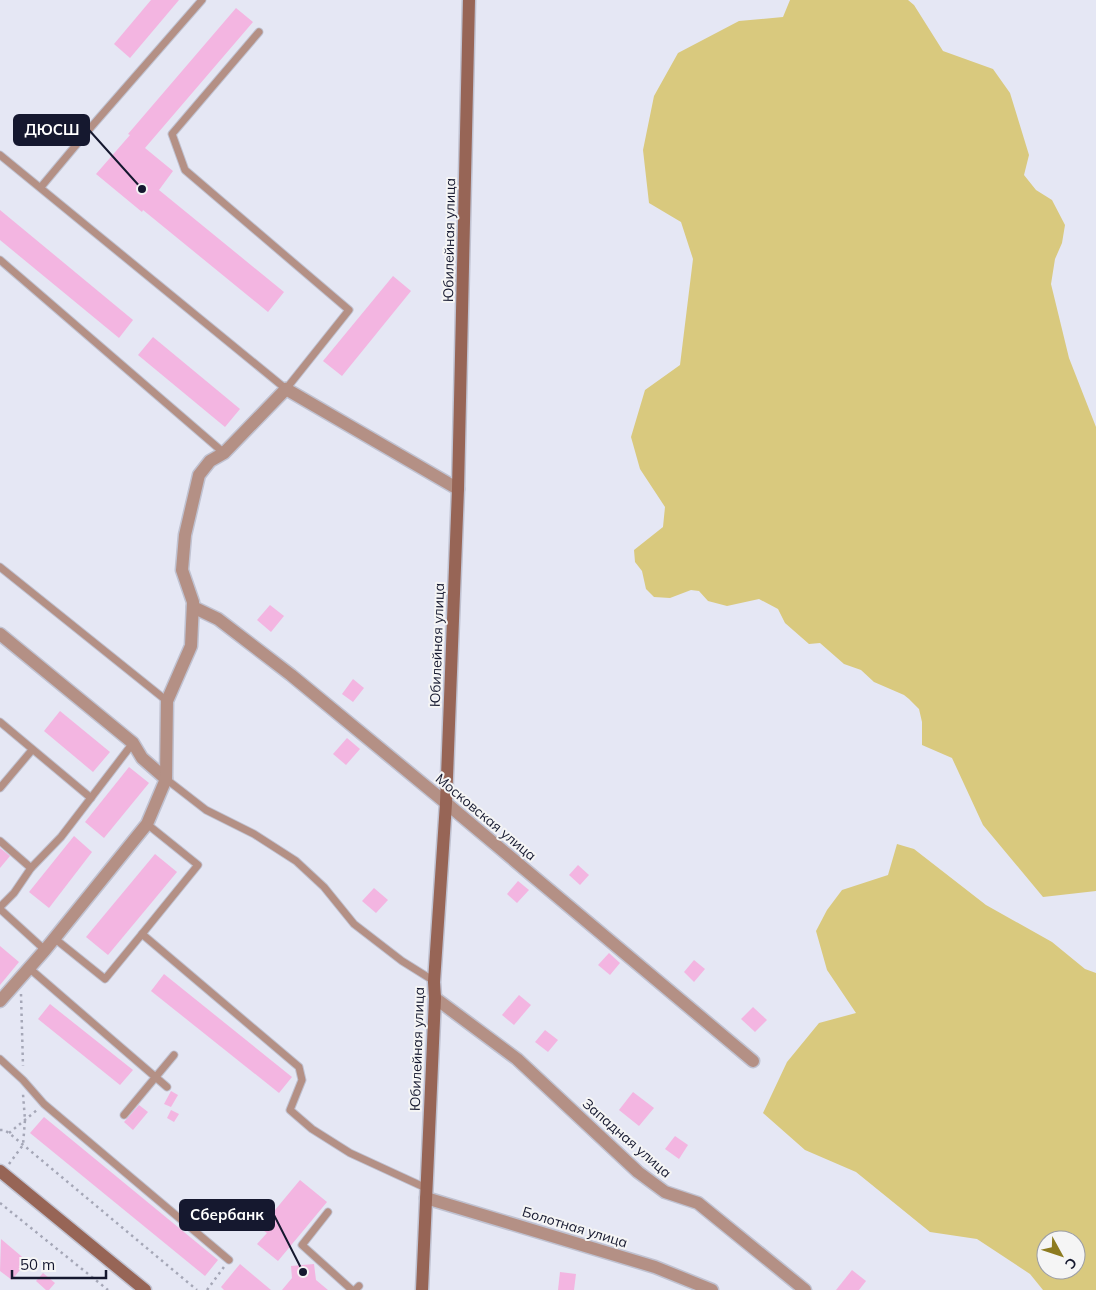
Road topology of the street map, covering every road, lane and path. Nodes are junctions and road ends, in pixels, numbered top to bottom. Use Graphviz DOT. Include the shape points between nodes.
graph roads {
  1 [pos="202,0"];
  2 [pos="469,0"];
  3 [pos="259,32"];
  4 [pos="0,154"];
  5 [pos="41,187"];
  6 [pos="0,260"];
  7 [pos="286,390"];
  8 [pos="224,453"];
  9 [pos="458,489"];
  10 [pos="0,567"];
  11 [pos="193,607"];
  12 [pos="0,634"];
  13 [pos="167,701"];
  14 [pos="0,722"];
  15 [pos="133,743"];
  16 [pos="32,750"];
  17 [pos="166,778"];
  18 [pos="0,788"];
  19 [pos="91,798"];
  20 [pos="446,803"];
  21 [pos="147,824"];
  22 [pos="0,841"];
  23 [pos="31,868"];
  24 [pos="0,908"];
  25 [pos="142,934"];
  26 [pos="54,938"];
  27 [pos="45,950"];
  28 [pos="25,972"];
  29 [pos="434,982"];
  30 [pos="435,998"];
  31 [pos="0,1000"];
  32 [pos="174,1055"];
  33 [pos="0,1059"];
  34 [pos="753,1061"];
  35 [pos="155,1078"];
  36 [pos="23,1080"];
  37 [pos="167,1087"];
  38 [pos="44,1104"];
  39 [pos="124,1115"];
  40 [pos="25,1120"];
  41 [pos="0,1130"];
  42 [pos="9,1133"];
  43 [pos="24,1145"];
  44 [pos="1,1172"];
  45 [pos="426,1193"];
  46 [pos="0,1203"];
  47 [pos="328,1212"];
  48 [pos="229,1260"];
  49 [pos="355,1289"];
  50 [pos="108,1290"];
  51 [pos="145,1290"];
  52 [pos="197,1290"];
  53 [pos="207,1290"];
  54 [pos="422,1290"];
  55 [pos="712,1290"];
  56 [pos="805,1290"];
  1 -- 5 [label="lane"];
  2 -- 9 [label="main road, Юбилейная улица"];
  3 -- 7 [label="lane" via="172,134 185,170 348,310"];
  4 -- 5 [label="lane"];
  5 -- 7 [label="lane"];
  6 -- 8 [label="lane"];
  7 -- 8 [label="street"];
  7 -- 9 [label="street"];
  8 -- 11 [label="street" via="210,461 199,475 185,535 182,570"];
  9 -- 20 [label="main road, Юбилейная улица"];
  10 -- 13 [label="lane"];
  11 -- 13 [label="street" via="192,646"];
  11 -- 20 [label="street, Московская улица" via="218,619 283,669"];
  12 -- 15 [label="street"];
  13 -- 17 [label="street"];
  14 -- 16 [label="lane"];
  15 -- 17 [label="street" via="142,758"];
  15 -- 19 [label="lane"];
  16 -- 18 [label="lane"];
  16 -- 19 [label="lane"];
  17 -- 21 [label="street"];
  17 -- 29 [label="lane" via="206,810 296,860 324,887 354,924"];
  19 -- 23 [label="lane" via="61,837"];
  20 -- 29 [label="main road, Юбилейная улица"];
  20 -- 34 [label="street, Московская улица"];
  21 -- 25 [label="lane" via="198,865"];
  21 -- 26 [label="street"];
  22 -- 23 [label="lane"];
  23 -- 24 [label="lane"];
  24 -- 27 [label="lane"];
  25 -- 26 [label="lane" via="105,979"];
  25 -- 45 [label="lane" via="299,1067 302,1080 290,1110 350,1154"];
  26 -- 27 [label="street"];
  27 -- 28 [label="street"];
  28 -- 31 [label="street"];
  28 -- 35 [label="lane"];
  28 -- 36 [label="path"];
  29 -- 30 [label="main road, Юбилейная улица"];
  30 -- 45 [label="main road, Юбилейная улица"];
  30 -- 56 [label="street, Западная улица" via="517,1059 638,1172 665,1192 698,1203"];
  32 -- 35 [label="lane"];
  33 -- 36 [label="lane"];
  35 -- 37 [label="lane"];
  35 -- 39 [label="lane"];
  36 -- 38 [label="lane"];
  36 -- 40 [label="path"];
  38 -- 40 [label="path"];
  38 -- 48 [label="lane"];
  40 -- 42 [label="path"];
  40 -- 43 [label="path"];
  41 -- 42 [label="path"];
  42 -- 43 [label="path"];
  43 -- 44 [label="path"];
  43 -- 52 [label="path"];
  44 -- 51 [label="main road"];
  45 -- 54 [label="main road, Юбилейная улица"];
  45 -- 55 [label="street, Болотная улица" via="655,1267"];
  46 -- 50 [label="path"];
  47 -- 49 [label="lane" via="302,1246"];
  48 -- 53 [label="path"];
}
